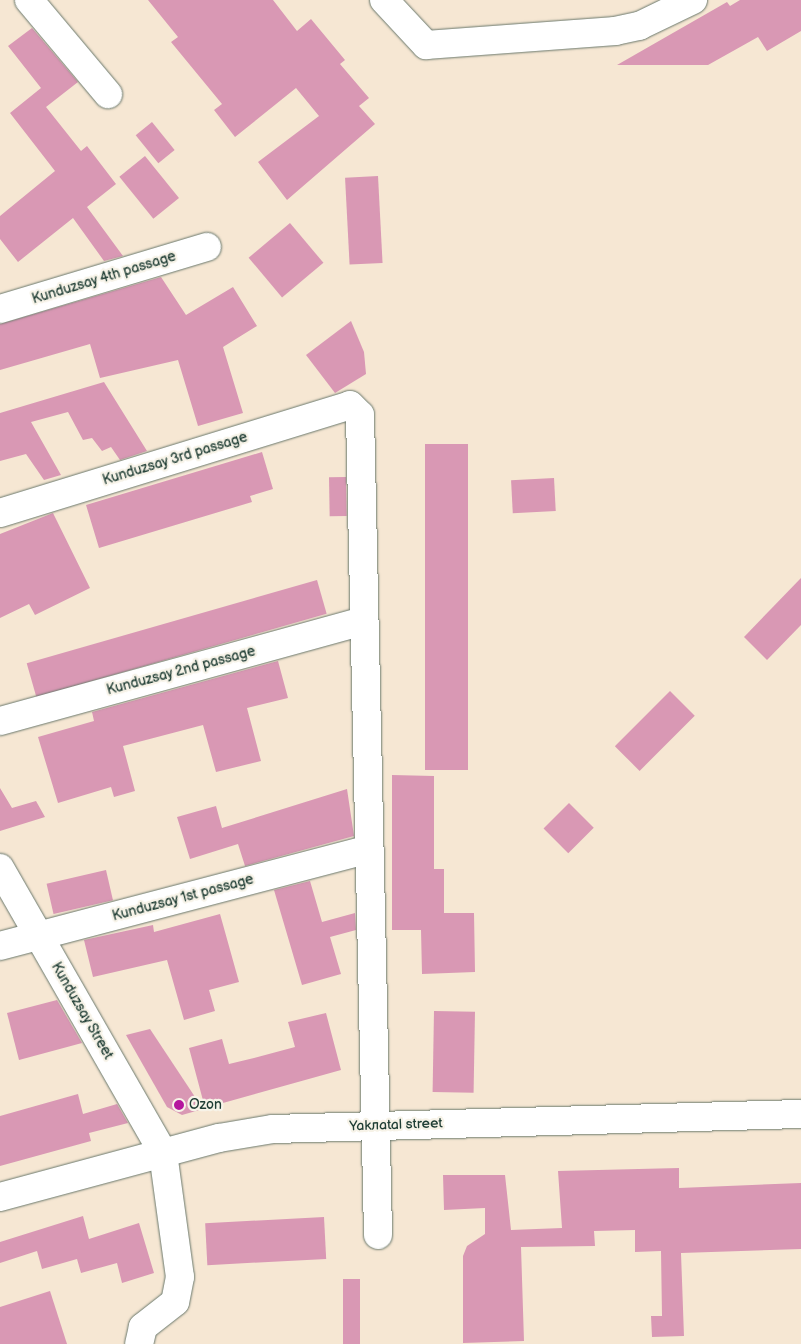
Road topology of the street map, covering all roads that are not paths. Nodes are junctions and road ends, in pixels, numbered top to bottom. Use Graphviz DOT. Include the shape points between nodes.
graph roads {
  1 [pos="29,0"];
  2 [pos="384,0"];
  3 [pos="693,0"];
  4 [pos="108,94"];
  5 [pos="207,247"];
  6 [pos="0,309"];
  7 [pos="0,513"];
  8 [pos="363,622"];
  9 [pos="0,721"];
  10 [pos="366,850"];
  11 [pos="0,868"];
  12 [pos="39,937"];
  13 [pos="0,946"];
  14 [pos="801,1114"];
  15 [pos="376,1126"];
  16 [pos="163,1153"];
  17 [pos="0,1197"];
  18 [pos="378,1235"];
  19 [pos="139,1344"];
  1 -- 4 [label="street"];
  2 -- 3 [label="street" via="426,45 615,32 639,26"];
  5 -- 6 [label="street, Kunduzsay 4th passage"];
  7 -- 8 [label="street, Kunduzsay 3rd passage" via="350,405 360,415"];
  8 -- 9 [label="street, Kunduzsay 2nd passage"];
  8 -- 10 [label="street"];
  10 -- 12 [label="street, Kunduzsay 1st passage"];
  10 -- 15 [label="street"];
  11 -- 12 [label="street, Kunduzsay Street"];
  12 -- 13 [label="street, Kunduzsay 1st passage"];
  12 -- 16 [label="street, Kunduzsay Street"];
  14 -- 15 [label="street, Yakлatal street"];
  15 -- 16 [label="street, Yakлatal street" via="273,1130"];
  15 -- 18 [label="street"];
  16 -- 17 [label="street, Yakлatal street"];
  16 -- 19 [label="street" via="180,1277 175,1302 143,1327"];
}
